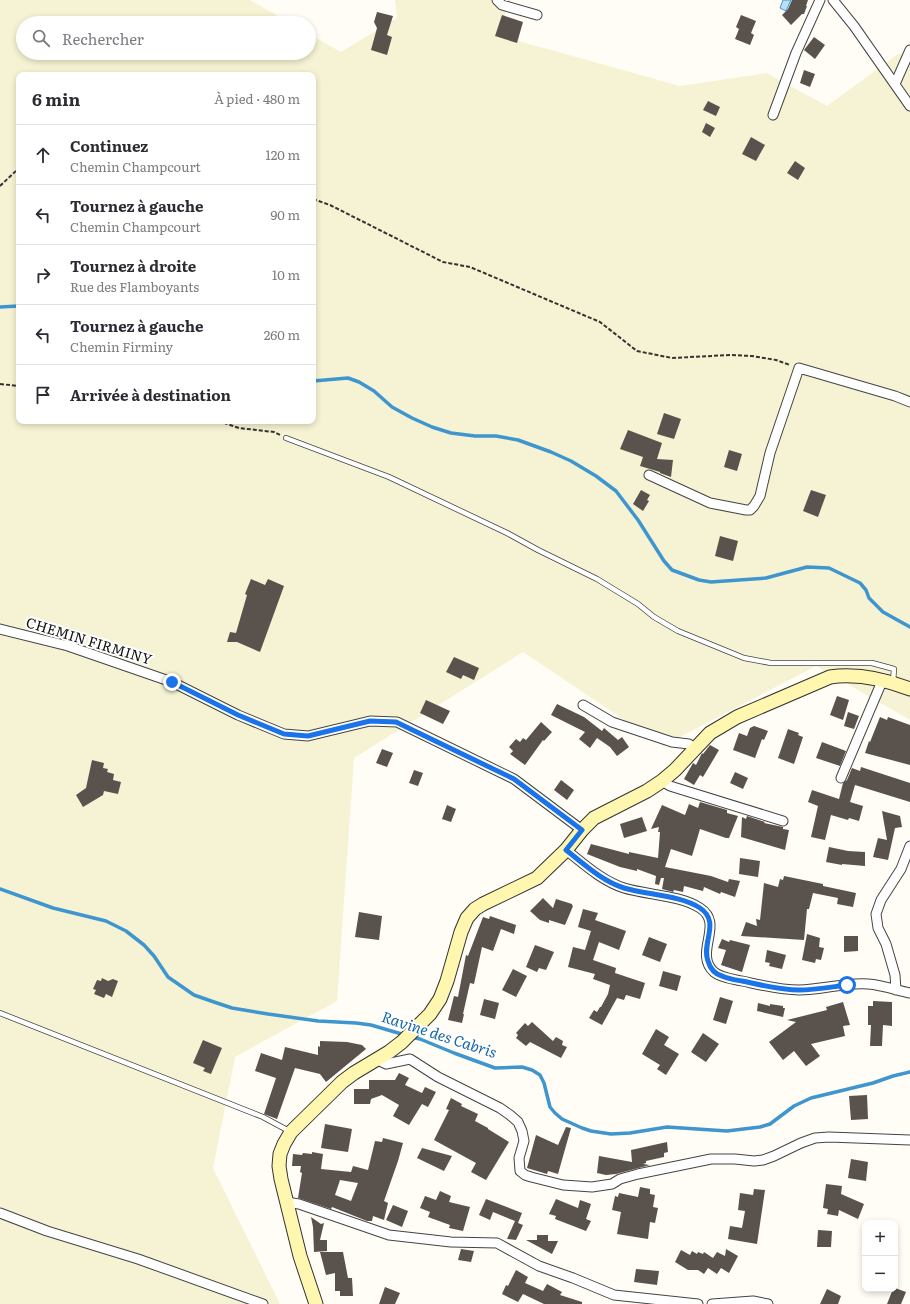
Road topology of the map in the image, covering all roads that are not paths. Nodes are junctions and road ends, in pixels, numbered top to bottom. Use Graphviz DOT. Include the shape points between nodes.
graph roads {
  1 [pos="497,0"];
  2 [pos="820,0"];
  3 [pos="833,0"];
  4 [pos="537,15"];
  5 [pos="910,50"];
  6 [pos="895,84"];
  7 [pos="910,106"];
  8 [pos="773,115"];
  9 [pos="910,402"];
  10 [pos="286,438"];
  11 [pos="649,475"];
  12 [pos="0,629"];
  13 [pos="888,681"];
  14 [pos="910,689"];
  15 [pos="583,705"];
  16 [pos="694,748"];
  17 [pos="841,778"];
  18 [pos="662,781"];
  19 [pos="783,821"];
  20 [pos="582,830"];
  21 [pos="910,846"];
  22 [pos="566,850"];
  23 [pos="896,990"];
  24 [pos="910,993"];
  25 [pos="0,1013"];
  26 [pos="384,1056"];
  27 [pos="291,1132"];
  28 [pos="910,1140"];
  29 [pos="286,1202"];
  30 [pos="0,1213"];
  31 [pos="264,1304"];
  32 [pos="316,1304"];
  33 [pos="698,1304"];
  34 [pos="712,1304"];
  35 [pos="768,1304"];
  1 -- 4 [label="street" via="502,5"];
  2 -- 8 [label="street" via="796,53"];
  3 -- 6 [label="street"];
  5 -- 6 [label="street"];
  6 -- 7 [label="street"];
  9 -- 11 [label="street" via="799,368 770,453 760,496 750,510 710,503"];
  10 -- 13 [label="lane" via="389,477 507,533 597,580 678,631 744,658 771,663 872,663 894,669"];
  12 -- 20 [label="street, CHEMIN FIRMINY" via="68,646 172,682 238,715 284,734 308,736 370,721 396,722 514,779"];
  13 -- 14 [label="main road"];
  13 -- 16 [label="main road" via="864,676 830,677 737,717 710,733"];
  13 -- 17 [label="street"];
  15 -- 16 [label="street" via="612,722"];
  16 -- 18 [label="main road"];
  18 -- 19 [label="street" via="670,786"];
  18 -- 20 [label="main road" via="594,818"];
  20 -- 22 [label="main road"];
  21 -- 23 [label="street" via="902,869 881,900 876,914 878,928 886,944 895,975"];
  22 -- 23 [label="street" via="610,882 701,909 711,926 706,951 708,962 713,971 721,976 775,988 798,990 868,984"];
  22 -- 26 [label="main road" via="537,878 475,909 461,932 440,999 430,1014"];
  23 -- 24 [label="street"];
  25 -- 27 [label="lane" via="263,1117"];
  26 -- 27 [label="main road" via="342,1082"];
  26 -- 28 [label="street" via="386,1064 410,1059 438,1077 510,1115 518,1122 524,1141 519,1158 520,1171 531,1177 563,1185 592,1187 612,1184 638,1174 710,1159 763,1160 815,1138"];
  27 -- 29 [label="main road" via="280,1154 279,1166"];
  29 -- 32 [label="main road"];
  29 -- 33 [label="street" via="299,1204 389,1235 452,1242 497,1243 539,1266 614,1294"];
  30 -- 31 [label="street" via="47,1231 146,1261"];
  34 -- 35 [label="street" via="753,1301"];
}
